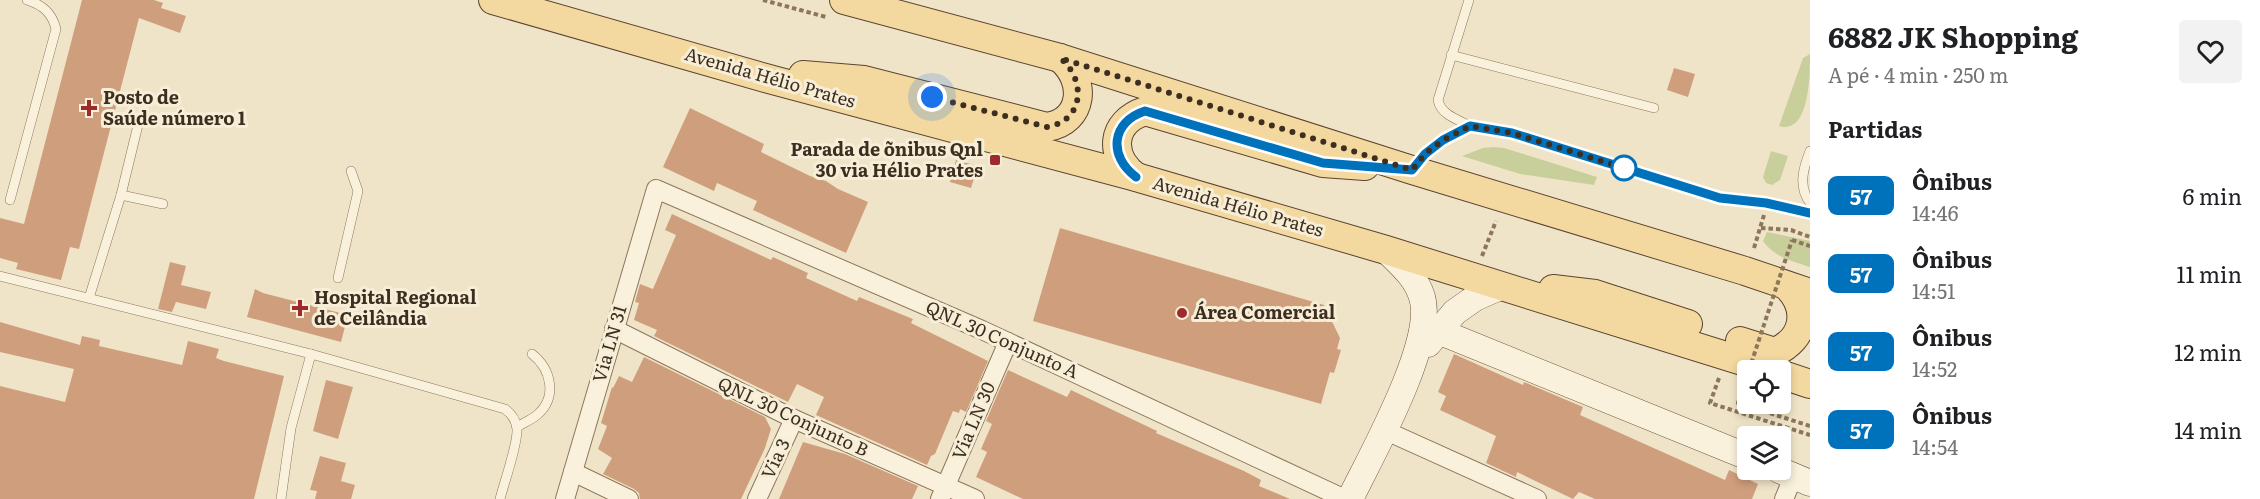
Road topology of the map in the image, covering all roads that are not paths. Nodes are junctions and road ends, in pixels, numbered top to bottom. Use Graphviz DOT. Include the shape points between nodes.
graph roads {
  1 [pos="27,0"];
  2 [pos="494,0"];
  3 [pos="844,0"];
  4 [pos="1469,0"];
  5 [pos="1451,55"];
  6 [pos="1060,58"];
  7 [pos="744,71"];
  8 [pos="1654,108"];
  9 [pos="139,121"];
  10 [pos="1470,126"];
  11 [pos="1810,151"];
  12 [pos="1412,170"];
  13 [pos="351,171"];
  14 [pos="1136,177"];
  15 [pos="656,189"];
  16 [pos="121,195"];
  17 [pos="10,200"];
  18 [pos="1810,203"];
  19 [pos="163,204"];
  20 [pos="1810,213"];
  21 [pos="1386,250"];
  22 [pos="1488,275"];
  23 [pos="0,276"];
  24 [pos="338,278"];
  25 [pos="1799,290"];
  26 [pos="88,298"];
  27 [pos="614,329"];
  28 [pos="1438,331"];
  29 [pos="1008,342"];
  30 [pos="311,354"];
  31 [pos="532,354"];
  32 [pos="1416,358"];
  33 [pos="1741,360"];
  34 [pos="1791,378"];
  35 [pos="1810,384"];
  36 [pos="794,420"];
  37 [pos="517,427"];
  38 [pos="1384,430"];
  39 [pos="1737,453"];
  40 [pos="573,472"];
  41 [pos="1794,476"];
  42 [pos="943,493"];
  43 [pos="281,499"];
  44 [pos="500,499"];
  45 [pos="565,499"];
  46 [pos="629,499"];
  47 [pos="757,499"];
  48 [pos="975,499"];
  49 [pos="1345,499"];
  50 [pos="1350,499"];
  51 [pos="1537,499"];
  52 [pos="1784,499"];
  1 -- 17 [label="lane" via="45,8 56,29"];
  2 -- 7 [label="main road, Avenida Hélio Prates"];
  3 -- 6 [label="main road"];
  4 -- 5 [label="lane"];
  5 -- 8 [label="lane"];
  5 -- 10 [label="lane" via="1440,106 1445,113"];
  6 -- 7 [label="main road" via="1077,80 1076,106 1065,121 1047,127 864,80"];
  6 -- 12 [label="main road"];
  7 -- 14 [label="main road, Avenida Hélio Prates"];
  9 -- 16 [label="lane"];
  10 -- 12 [label="lane" via="1443,140"];
  10 -- 20 [label="lane" via="1512,133 1720,198"];
  11 -- 18 [label="lane" via="1801,182"];
  12 -- 14 [label="main road" via="1323,163 1145,111 1123,126 1117,144 1122,164"];
  12 -- 25 [label="main road"];
  13 -- 24 [label="lane" via="358,190"];
  14 -- 21 [label="main road, Avenida Hélio Prates"];
  15 -- 27 [label="street, Via LN 31"];
  15 -- 29 [label="street, QNL 30 Conjunto A"];
  16 -- 19 [label="lane"];
  16 -- 26 [label="lane"];
  21 -- 22 [label="main road, Avenida Hélio Prates"];
  21 -- 32 [label="street" via="1418,285 1423,298 1423,327"];
  22 -- 25 [label="main road" via="1595,294 1775,352 1796,336 1802,318"];
  22 -- 28 [label="street"];
  22 -- 33 [label="main road, Avenida Hélio Prates"];
  23 -- 26 [label="lane"];
  26 -- 30 [label="lane"];
  27 -- 36 [label="street, QNL 30 Conjunto B"];
  27 -- 40 [label="street, Via LN 31"];
  28 -- 32 [label="street"];
  28 -- 39 [label="street"];
  29 -- 42 [label="street, Via LN 30"];
  29 -- 49 [label="street, QNL 30 Conjunto A"];
  30 -- 37 [label="lane" via="505,410"];
  30 -- 43 [label="lane" via="291,428"];
  31 -- 37 [label="lane" via="548,375 550,393 542,410"];
  32 -- 38 [label="street"];
  34 -- 35 [label="main road"];
  36 -- 42 [label="street, QNL 30 Conjunto B"];
  36 -- 47 [label="street, Via 3"];
  37 -- 44 [label="lane"];
  38 -- 50 [label="street"];
  38 -- 51 [label="street"];
  40 -- 45 [label="street, Via LN 31"];
  40 -- 46 [label="street"];
  41 -- 52 [label="street"];
  42 -- 48 [label="street, QNL 30 Conjunto B"];
}
